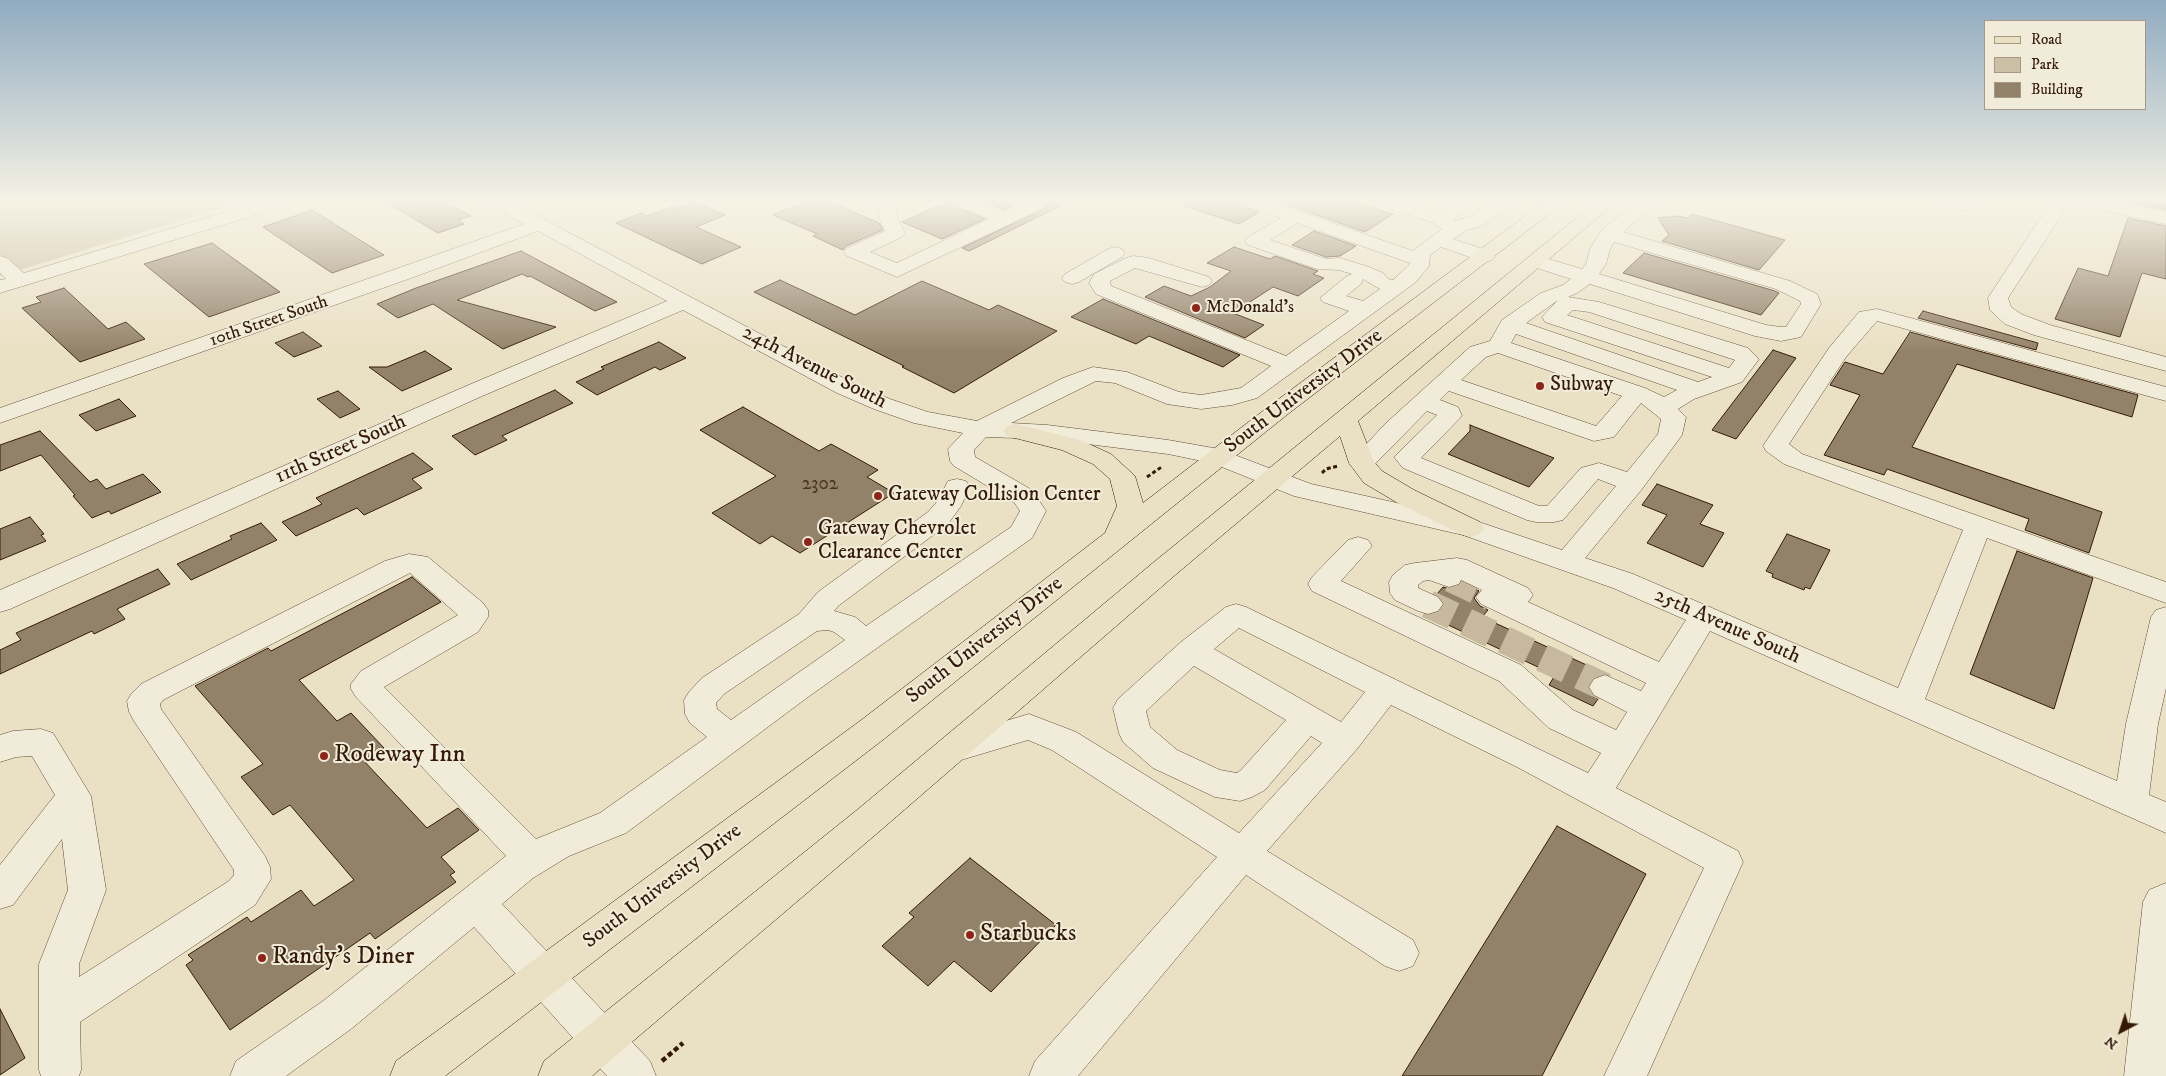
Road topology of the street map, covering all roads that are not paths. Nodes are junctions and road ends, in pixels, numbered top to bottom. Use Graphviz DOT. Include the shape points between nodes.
graph roads {
  1 [pos="115,252"];
  2 [pos="464,252"];
  3 [pos="590,252"];
  4 [pos="854,252"];
  5 [pos="936,252"];
  6 [pos="1286,252"];
  7 [pos="1388,252"];
  8 [pos="1428,252"];
  9 [pos="1476,252"];
  10 [pos="1490,252"];
  11 [pos="1519,252"];
  12 [pos="1546,252"];
  13 [pos="1599,252"];
  14 [pos="1671,252"];
  15 [pos="2028,252"];
  16 [pos="1485,256"];
  17 [pos="1535,261"];
  18 [pos="0,262"];
  19 [pos="1358,276"];
  20 [pos="1587,278"];
  21 [pos="21,281"];
  22 [pos="1202,281"];
  23 [pos="1388,285"];
  24 [pos="0,287"];
  25 [pos="684,302"];
  26 [pos="1365,310"];
  27 [pos="1535,334"];
  28 [pos="1439,342"];
  29 [pos="1495,342"];
  30 [pos="2166,364"];
  31 [pos="1288,365"];
  32 [pos="1444,382"];
  33 [pos="1700,390"];
  34 [pos="2166,394"];
  35 [pos="1633,399"];
  36 [pos="1424,402"];
  37 [pos="1663,408"];
  38 [pos="0,416"];
  39 [pos="1346,420"];
  40 [pos="980,429"];
  41 [pos="1394,429"];
  42 [pos="1016,431"];
  43 [pos="1423,441"];
  44 [pos="1219,457"];
  45 [pos="1352,464"];
  46 [pos="1274,479"];
  47 [pos="1632,483"];
  48 [pos="957,487"];
  49 [pos="1978,525"];
  50 [pos="1470,528"];
  51 [pos="1115,539"];
  52 [pos="1358,546"];
  53 [pos="1567,562"];
  54 [pos="2166,593"];
  55 [pos="1491,596"];
  56 [pos="0,602"];
  57 [pos="1428,604"];
  58 [pos="1703,617"];
  59 [pos="2166,617"];
  60 [pos="1539,619"];
  61 [pos="810,621"];
  62 [pos="866,641"];
  63 [pos="1192,650"];
  64 [pos="1664,678"];
  65 [pos="1605,687"];
  66 [pos="1386,689"];
  67 [pos="1907,705"];
  68 [pos="1646,707"];
  69 [pos="1307,718"];
  70 [pos="730,738"];
  71 [pos="1344,740"];
  72 [pos="1622,748"];
  73 [pos="0,749"];
  74 [pos="951,750"];
  75 [pos="1595,792"];
  76 [pos="74,796"];
  77 [pos="2132,804"];
  78 [pos="2166,818"];
  79 [pos="1242,854"];
  80 [pos="532,859"];
  81 [pos="0,893"];
  82 [pos="2166,899"];
  83 [pos="476,903"];
  84 [pos="1399,953"];
  85 [pos="543,977"];
  86 [pos="59,1013"];
  87 [pos="601,1041"];
  88 [pos="63,1074"];
  89 [pos="252,1076"];
  90 [pos="411,1076"];
  91 [pos="559,1076"];
  92 [pos="634,1076"];
  93 [pos="1050,1076"];
  94 [pos="1625,1076"];
  95 [pos="2145,1076"];
  1 -- 21 [label="street"];
  2 -- 38 [label="street, 10th Street South"];
  3 -- 25 [label="street, 24th Avenue South"];
  4 -- 5 [label="street" via="897,271"];
  6 -- 19 [label="street" via="1324,265 1334,273"];
  7 -- 19 [label="street"];
  8 -- 23 [label="street" via="1409,278"];
  9 -- 16 [label="street"];
  10 -- 16 [label="main road, South University Drive"];
  11 -- 17 [label="main road"];
  12 -- 17 [label="main road, South University Drive"];
  13 -- 20 [label="street"];
  14 -- 20 [label="street" via="1783,285 1810,298 1811,304 1793,332 1781,334"];
  15 -- 30 [label="street" via="1998,298 2001,310 2013,319 2042,330"];
  16 -- 28 [label="main road" via="1496,268 1492,277 1432,325"];
  16 -- 44 [label="main road, South University Drive"];
  17 -- 20 [label="street"];
  17 -- 28 [label="main road, South University Drive"];
  18 -- 21 [label="street"];
  19 -- 23 [label="street" via="1365,283"];
  19 -- 26 [label="street" via="1330,298"];
  20 -- 29 [label="street" via="1548,297"];
  21 -- 24 [label="street"];
  22 -- 31 [label="street" via="1133,262 1101,278 1099,283 1088,284"];
  23 -- 26 [label="street"];
  25 -- 40 [label="street, 24th Avenue South" via="845,388 882,404 924,418"];
  25 -- 56 [label="street, 11th Street South" via="472,392"];
  26 -- 31 [label="street"];
  27 -- 29 [label="street"];
  27 -- 33 [label="street"];
  27 -- 33 [label="street" via="1553,317 1734,377"];
  28 -- 39 [label="main road, South University Drive"];
  29 -- 32 [label="street"];
  29 -- 35 [label="street"];
  31 -- 40 [label="street" via="1249,393 1200,402 1175,399 1118,377 1094,374"];
  32 -- 35 [label="street" via="1594,434 1605,432"];
  32 -- 36 [label="street"];
  33 -- 37 [label="street" via="1686,394"];
  34 -- 49 [label="street" via="1892,318 1867,317 1837,353 1775,446 1794,459"];
  35 -- 37 [label="street" via="1651,399"];
  36 -- 41 [label="street"];
  36 -- 43 [label="street" via="1450,412 1450,416"];
  37 -- 47 [label="street" via="1674,417 1670,436"];
  39 -- 45 [label="main road"];
  39 -- 46 [label="main road, South University Drive"];
  40 -- 42 [label="street, 24th Avenue South"];
  40 -- 62 [label="street" via="961,449 963,461 1022,496 1033,511 1022,532"];
  41 -- 43 [label="street"];
  41 -- 45 [label="street"];
  42 -- 44 [label="street, 24th Avenue South" via="1168,447"];
  42 -- 51 [label="main road" via="1071,445 1102,459 1122,476 1130,506"];
  43 -- 47 [label="street" via="1406,457 1412,463 1536,514 1554,514 1590,473 1599,471"];
  44 -- 46 [label="street, 24th Avenue South"];
  44 -- 51 [label="main road, South University Drive"];
  45 -- 50 [label="main road" via="1405,496"];
  46 -- 50 [label="street, 25th Avenue South" via="1303,490"];
  46 -- 74 [label="main road, South University Drive"];
  47 -- 53 [label="street"];
  48 -- 61 [label="street" via="938,518 828,599"];
  49 -- 54 [label="street"];
  49 -- 67 [label="street"];
  50 -- 53 [label="street, 25th Avenue South"];
  51 -- 85 [label="main road, South University Drive" via="872,730"];
  52 -- 72 [label="street" via="1322,584 1510,673 1562,719"];
  53 -- 58 [label="street, 25th Avenue South"];
  55 -- 60 [label="street"];
  57 -- 60 [label="street" via="1406,593 1403,582 1415,572 1442,574 1457,566 1524,598"];
  58 -- 64 [label="street"];
  58 -- 67 [label="street, 25th Avenue South"];
  59 -- 77 [label="street" via="2142,724"];
  60 -- 64 [label="street"];
  61 -- 62 [label="street" via="828,620 844,624"];
  61 -- 70 [label="street" via="713,686 700,700 701,714"];
  62 -- 70 [label="street"];
  63 -- 66 [label="street" via="1236,614"];
  63 -- 69 [label="street"];
  63 -- 69 [label="street" via="1129,708 1135,733 1165,759 1215,783 1240,787 1252,780"];
  64 -- 68 [label="street"];
  65 -- 68 [label="street"];
  66 -- 71 [label="street"];
  66 -- 75 [label="street"];
  67 -- 77 [label="street, 25th Avenue South"];
  68 -- 72 [label="street"];
  69 -- 71 [label="street"];
  70 -- 80 [label="street" via="612,823 556,845"];
  71 -- 79 [label="street"];
  72 -- 75 [label="street"];
  73 -- 76 [label="street" via="13,744 41,742"];
  74 -- 79 [label="street" via="1029,728 1064,741"];
  74 -- 87 [label="main road, South University Drive"];
  75 -- 94 [label="street" via="1725,862"];
  76 -- 81 [label="street"];
  76 -- 86 [label="street" via="87,890 59,964"];
  77 -- 78 [label="street, 25th Avenue South"];
  79 -- 84 [label="street"];
  79 -- 93 [label="street"];
  80 -- 83 [label="street"];
  80 -- 86 [label="street" via="366,689 372,679 467,625 473,617 473,610 418,564 409,563 152,692 144,701 145,712 252,867 253,879 242,893"];
  82 -- 95 [label="street" via="2162,902"];
  83 -- 85 [label="street"];
  83 -- 89 [label="street" via="337,1015"];
  85 -- 87 [label="street"];
  85 -- 90 [label="main road, South University Drive"];
  86 -- 88 [label="street"];
  87 -- 91 [label="main road, South University Drive"];
  87 -- 92 [label="street"];
}
